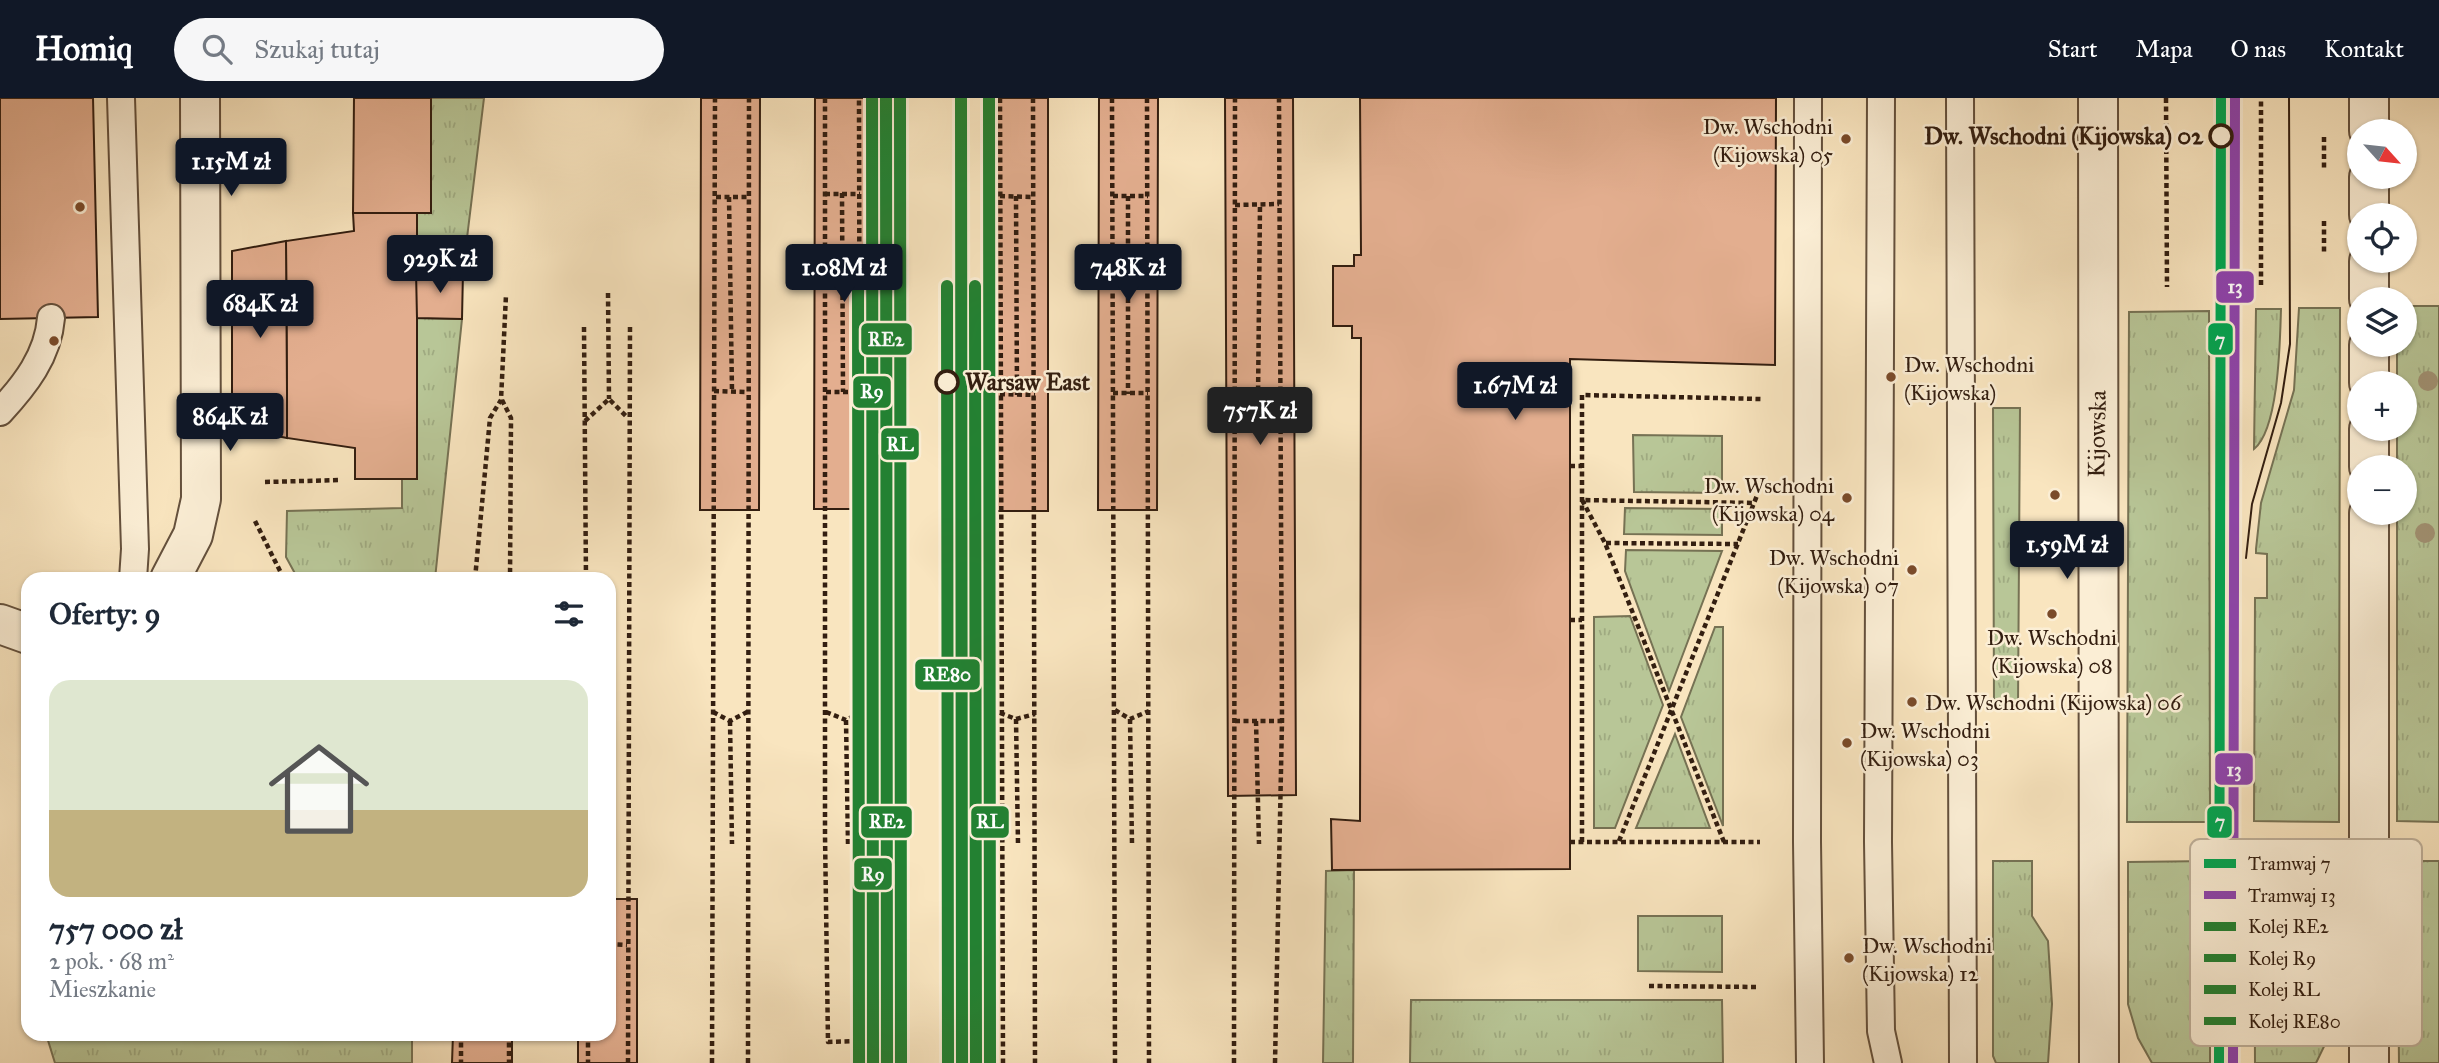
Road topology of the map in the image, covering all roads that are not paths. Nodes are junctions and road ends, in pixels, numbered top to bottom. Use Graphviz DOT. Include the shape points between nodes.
graph roads {
  1 [pos="121,98"];
  2 [pos="200,98"];
  3 [pos="1808,98"];
  4 [pos="1881,98"];
  5 [pos="1961,98"];
  6 [pos="2098,98"];
  7 [pos="2369,98"];
  8 [pos="2369,119"];
  9 [pos="51,318"];
  10 [pos="0,412"];
  11 [pos="2369,525"];
  12 [pos="133,572"];
  13 [pos="174,572"];
  14 [pos="0,624"];
  15 [pos="21,632"];
  16 [pos="2369,839"];
  17 [pos="1810,1063"];
  18 [pos="1888,1063"];
  19 [pos="1963,1063"];
  20 [pos="2099,1063"];
  1 -- 12 [label="lane"];
  2 -- 13 [label="street" via="201,499 193,535"];
  3 -- 17 [label="lane"];
  4 -- 18 [label="lane" via="1878,842 1881,1031"];
  5 -- 19 [label="lane"];
  6 -- 20 [label="street, Kijowska"];
  7 -- 8 [label="street"];
  9 -- 10 [label="lane" via="50,332 31,377"];
  11 -- 16 [label="street"];
  14 -- 15 [label="street"];
}
